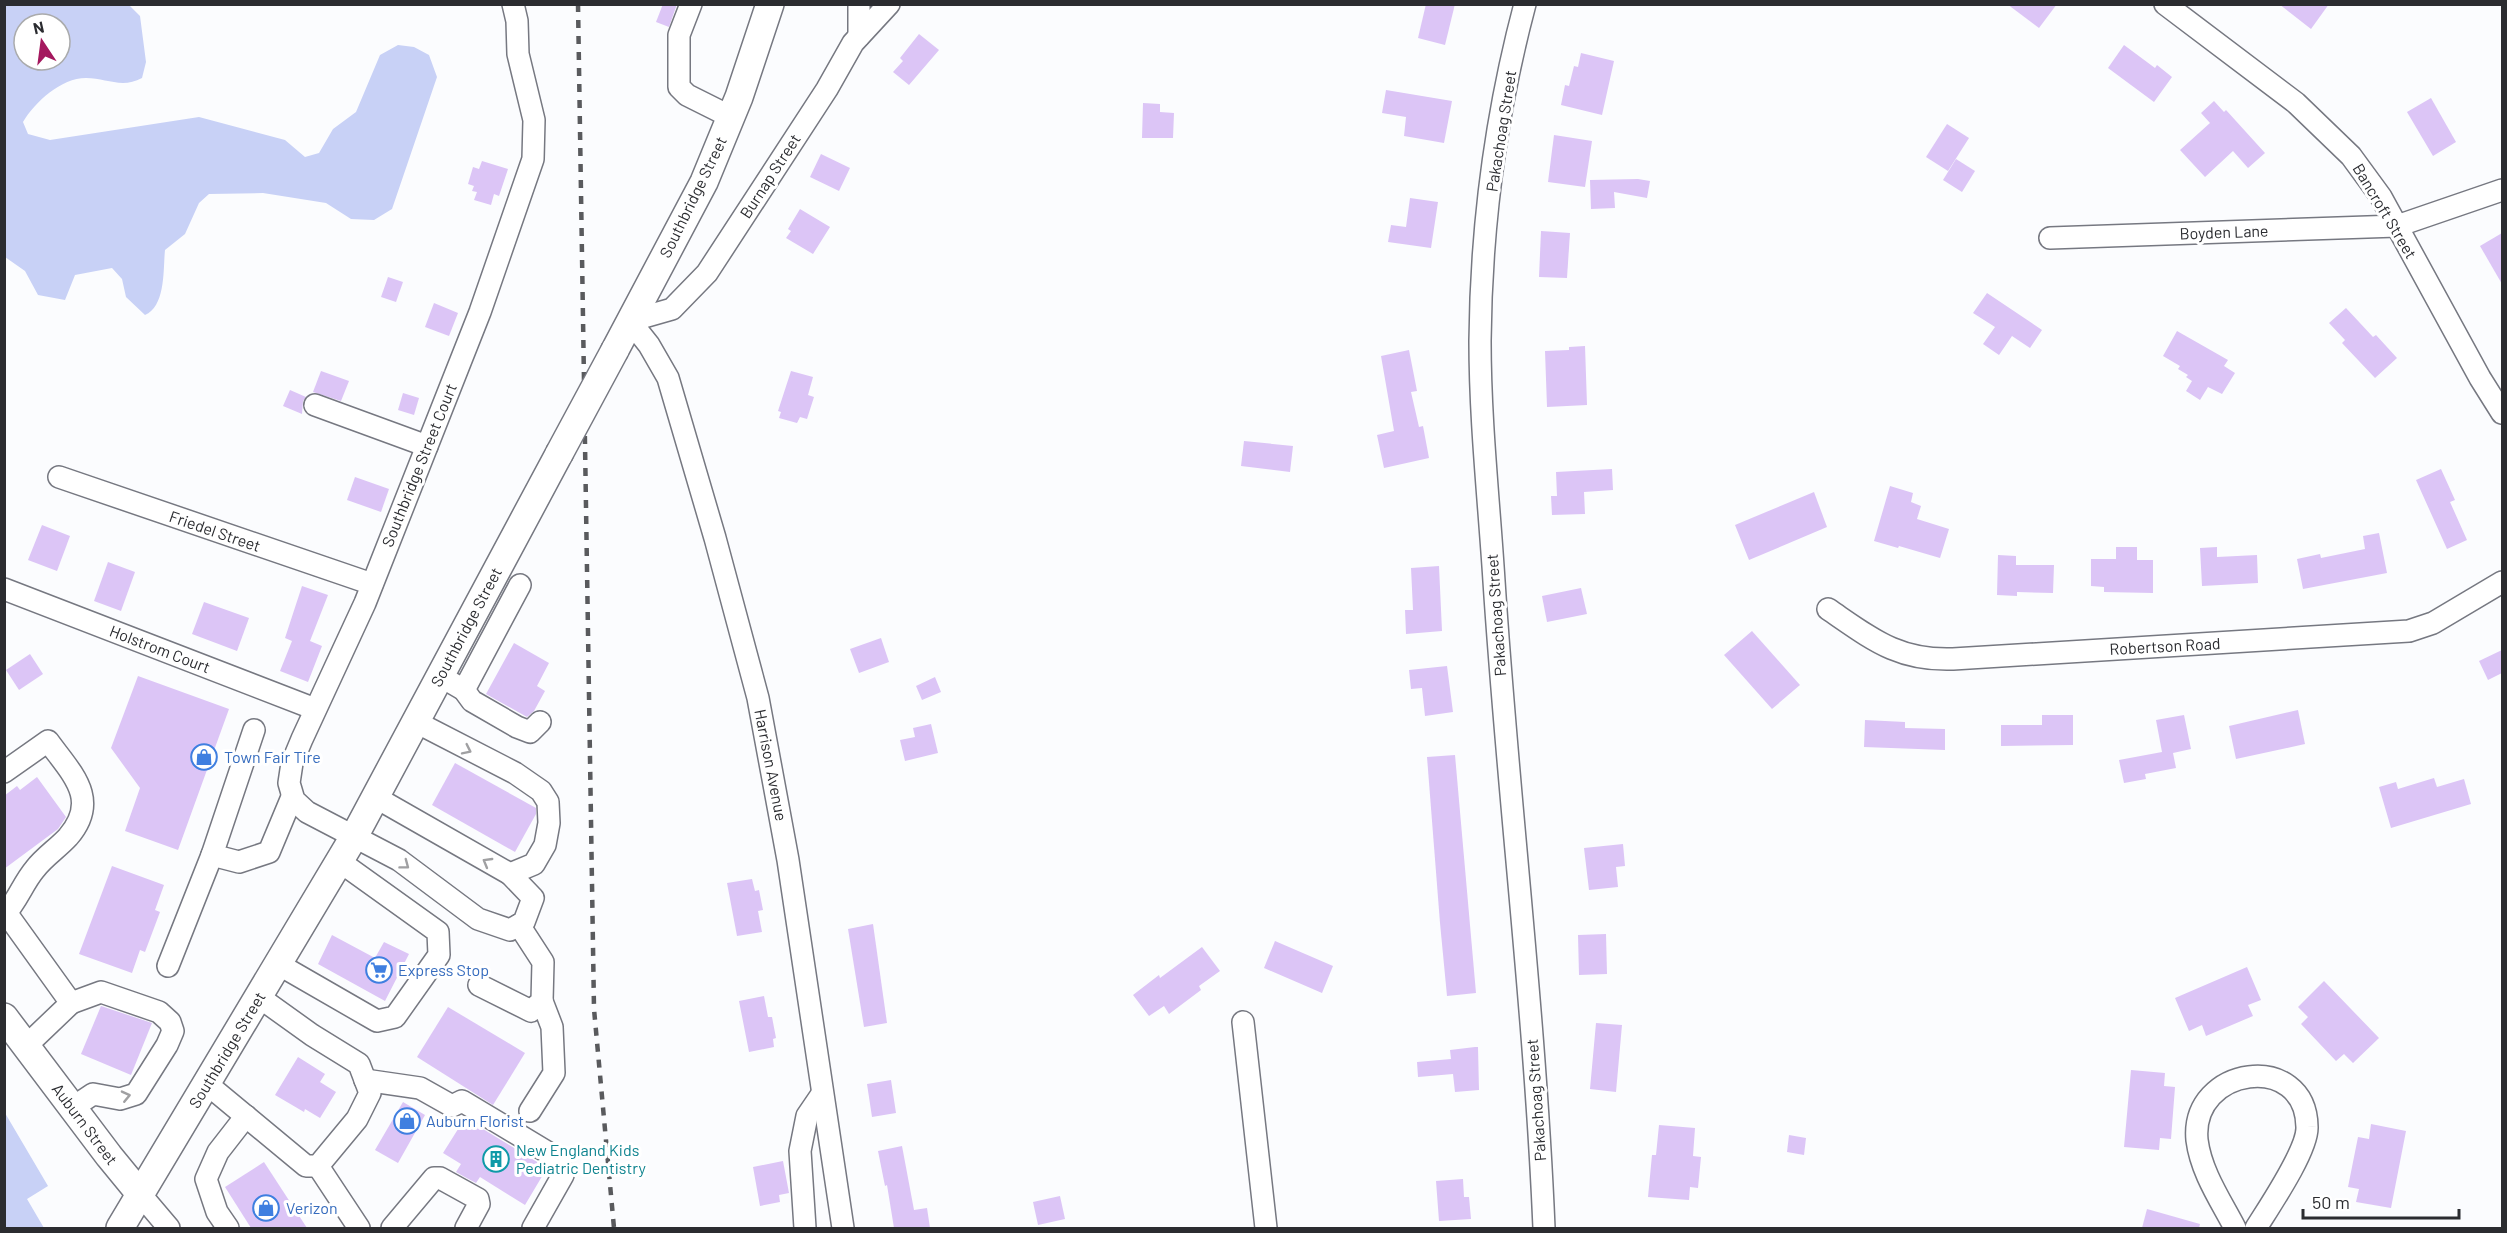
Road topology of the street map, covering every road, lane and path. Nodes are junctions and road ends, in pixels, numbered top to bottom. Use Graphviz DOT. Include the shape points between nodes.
graph roads {
  1 [pos="513,4"];
  2 [pos="691,4"];
  3 [pos="770,4"];
  4 [pos="859,4"];
  5 [pos="889,4"];
  6 [pos="1525,4"];
  7 [pos="2164,4"];
  8 [pos="859,36"];
  9 [pos="731,117"];
  10 [pos="2502,190"];
  11 [pos="2397,226"];
  12 [pos="2050,238"];
  13 [pos="630,321"];
  14 [pos="315,405"];
  15 [pos="2502,413"];
  16 [pos="427,446"];
  17 [pos="59,477"];
  18 [pos="2502,582"];
  19 [pos="372,584"];
  20 [pos="520,585"];
  21 [pos="4,589"];
  22 [pos="1828,609"];
  23 [pos="440,676"];
  24 [pos="464,690"];
  25 [pos="315,709"];
  26 [pos="416,722"];
  27 [pos="540,722"];
  28 [pos="254,730"];
  29 [pos="4,772"];
  30 [pos="292,797"];
  31 [pos="375,797"];
  32 [pos="355,835"];
  33 [pos="212,855"];
  34 [pos="339,861"];
  35 [pos="510,874"];
  36 [pos="6,914"];
  37 [pos="519,925"];
  38 [pos="278,964"];
  39 [pos="168,966"];
  40 [pos="479,985"];
  41 [pos="259,997"];
  42 [pos="542,1001"];
  43 [pos="71,1003"];
  44 [pos="4,1017"];
  45 [pos="1243,1022"];
  46 [pos="26,1046"];
  47 [pos="365,1080"];
  48 [pos="207,1084"];
  49 [pos="822,1094"];
  50 [pos="72,1108"];
  51 [pos="530,1111"];
  52 [pos="246,1116"];
  53 [pos="318,1166"];
  54 [pos="141,1195"];
  55 [pos="120,1228"];
  56 [pos="169,1228"];
  57 [pos="228,1228"];
  58 [pos="359,1228"];
  59 [pos="392,1228"];
  60 [pos="466,1228"];
  61 [pos="533,1228"];
  62 [pos="806,1228"];
  63 [pos="843,1228"];
  64 [pos="1266,1228"];
  65 [pos="1544,1228"];
  66 [pos="2235,1228"];
  67 [pos="2256,1228"];
  1 -- 16 [label="street, Southbridge Street Court" via="518,54 534,120 533,159 480,312"];
  2 -- 9 [label="street" via="679,35 679,87"];
  3 -- 9 [label="main road, Southbridge Street"];
  4 -- 8 [label="street"];
  5 -- 8 [label="street, Burnap Street"];
  6 -- 65 [label="street, Pakachoag Street" via="1506,88 1492,179 1481,351 1498,647 1537,1092"];
  7 -- 11 [label="street, Bancroft Street" via="2266,80 2325,130 2368,177"];
  8 -- 13 [label="street, Burnap Street" via="707,273 672,309"];
  9 -- 13 [label="main road, Southbridge Street" via="704,182"];
  10 -- 11 [label="street, Boyden Lane"];
  11 -- 12 [label="street, Boyden Lane"];
  11 -- 15 [label="street, Bancroft Street"];
  13 -- 23 [label="main road, Southbridge Street, bridge"];
  13 -- 49 [label="street, Harrison Avenue" via="668,378 751,669 783,828"];
  14 -- 16 [label="street"];
  16 -- 19 [label="street, Southbridge Street Court"];
  17 -- 19 [label="street, Friedel Street"];
  18 -- 22 [label="street, Robertson Road" via="2433,623 2409,631 1953,659 1926,659 1892,650"];
  19 -- 25 [label="street, Southbridge Street Court"];
  20 -- 24 [label="street"];
  21 -- 25 [label="street, Holstrom Court"];
  23 -- 24 [label="street"];
  23 -- 26 [label="main road, Southbridge Street"];
  24 -- 27 [label="street" via="472,701 517,727 530,732"];
  25 -- 30 [label="street, Southbridge Street Court" via="292,763 288,783"];
  26 -- 31 [label="main road, Southbridge Street"];
  26 -- 35 [label="street, one-way" via="515,773 541,791 548,802 545,846 534,864"];
  28 -- 33 [label="street"];
  29 -- 36 [label="street" via="48,741 84,796 74,829 35,868"];
  30 -- 32 [label="street" via="307,812"];
  30 -- 33 [label="street" via="269,852 239,862"];
  31 -- 32 [label="main road, Southbridge Street"];
  35 -- 31 [label="street, one-way"];
  32 -- 34 [label="main road, Southbridge Street"];
  32 -- 37 [label="street, one-way" via="399,860 478,919 510,930"];
  33 -- 39 [label="street"];
  34 -- 38 [label="main road, Southbridge Street"];
  34 -- 38 [label="street" via="438,932 439,955 395,1017 377,1021"];
  35 -- 37 [label="street" via="533,897 524,922"];
  36 -- 43 [label="street"];
  37 -- 42 [label="street" via="543,962"];
  38 -- 41 [label="main road, Southbridge Street"];
  40 -- 42 [label="street" via="531,1011"];
  41 -- 47 [label="street" via="359,1064"];
  41 -- 48 [label="main road, Southbridge Street"];
  42 -- 51 [label="street" via="552,1027 554,1072"];
  43 -- 46 [label="street"];
  50 -- 43 [label="street, one-way" via="93,1094 120,1099 136,1094 173,1031 159,1012 101,992"];
  44 -- 46 [label="main road, Auburn Street"];
  45 -- 64 [label="street"];
  46 -- 50 [label="main road, Auburn Street"];
  47 -- 53 [label="street" via="370,1093 357,1119"];
  47 -- 61 [label="street" via="420,1088 452,1106 462,1101 552,1155 563,1175"];
  48 -- 52 [label="street"];
  48 -- 54 [label="main road, Southbridge Street"];
  49 -- 62 [label="street" via="807,1116 800,1150"];
  49 -- 63 [label="street, Harrison Avenue"];
  50 -- 54 [label="main road, Auburn Street"];
  52 -- 53 [label="street" via="306,1166"];
  52 -- 57 [label="street" via="218,1152 206,1179 217,1212"];
  53 -- 58 [label="street"];
  54 -- 55 [label="main road, Southbridge Street"];
  54 -- 56 [label="street, Auburn Street"];
  59 -- 60 [label="street" via="434,1178 478,1199"];
  66 -- 67 [label="street" via="2201,1159 2197,1127 2201,1112 2220,1088 2239,1078 2260,1075 2293,1091 2306,1115 2307,1129 2297,1157"];
}
